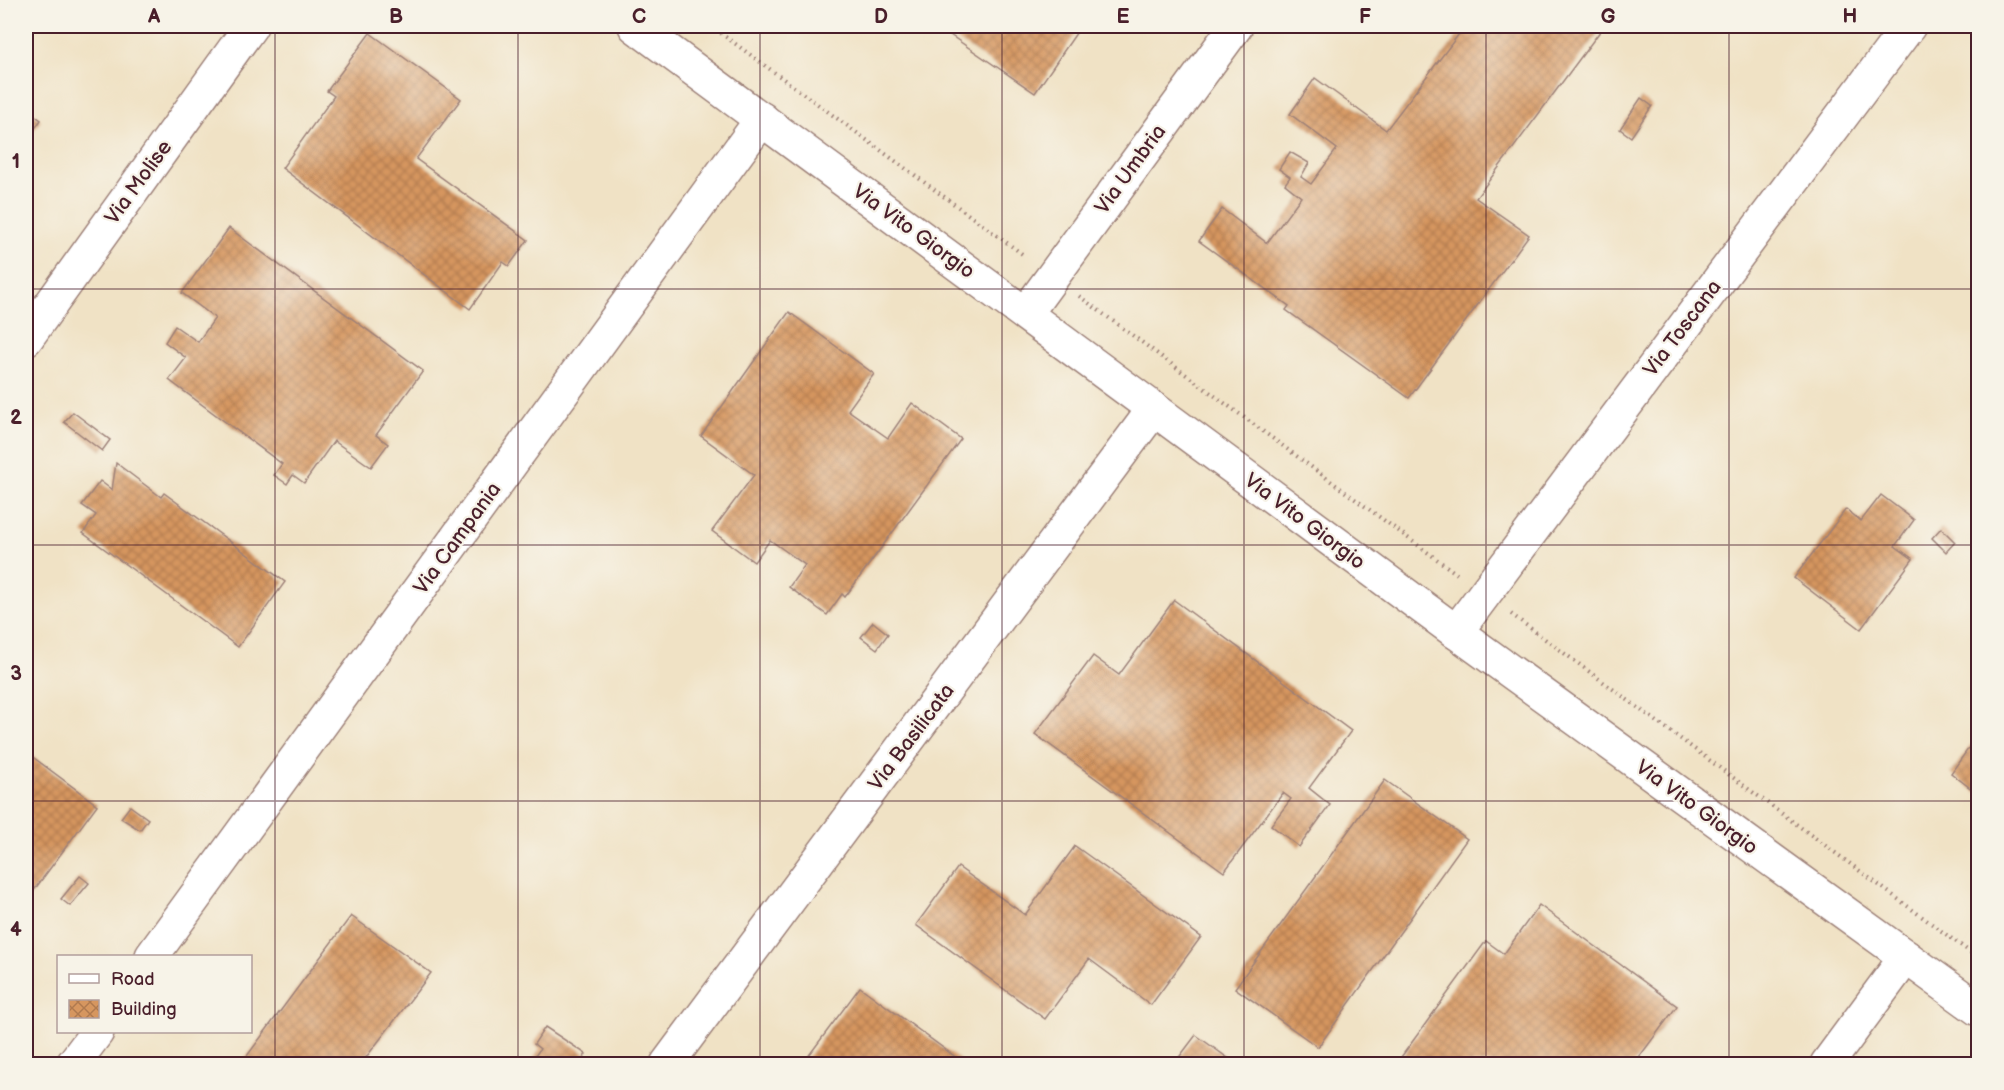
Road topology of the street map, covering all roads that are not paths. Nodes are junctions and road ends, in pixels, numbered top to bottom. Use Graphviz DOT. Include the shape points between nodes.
graph roads {
  1 [pos="251,26"];
  2 [pos="635,26"];
  3 [pos="1236,26"];
  4 [pos="1909,26"];
  5 [pos="762,119"];
  6 [pos="1026,313"];
  7 [pos="26,339"];
  8 [pos="1154,409"];
  9 [pos="1456,632"];
  10 [pos="153,955"];
  11 [pos="1906,957"];
  12 [pos="1978,1009"];
  13 [pos="96,1033"];
  14 [pos="73,1065"];
  15 [pos="667,1065"];
  16 [pos="1827,1065"];
  1 -- 7 [label="street, Via Molise"];
  2 -- 5 [label="street, Via Vito Giorgio"];
  3 -- 6 [label="street, Via Umbria"];
  4 -- 9 [label="street, Via Toscana"];
  5 -- 6 [label="street, Via Vito Giorgio"];
  5 -- 10 [label="street, Via Campania"];
  6 -- 8 [label="street, Via Vito Giorgio"];
  8 -- 9 [label="street, Via Vito Giorgio"];
  8 -- 15 [label="street, Via Basilicata"];
  9 -- 11 [label="street, Via Vito Giorgio"];
  11 -- 12 [label="street, Via Vito Giorgio"];
  11 -- 16 [label="street"];
  13 -- 14 [label="street"];
}
